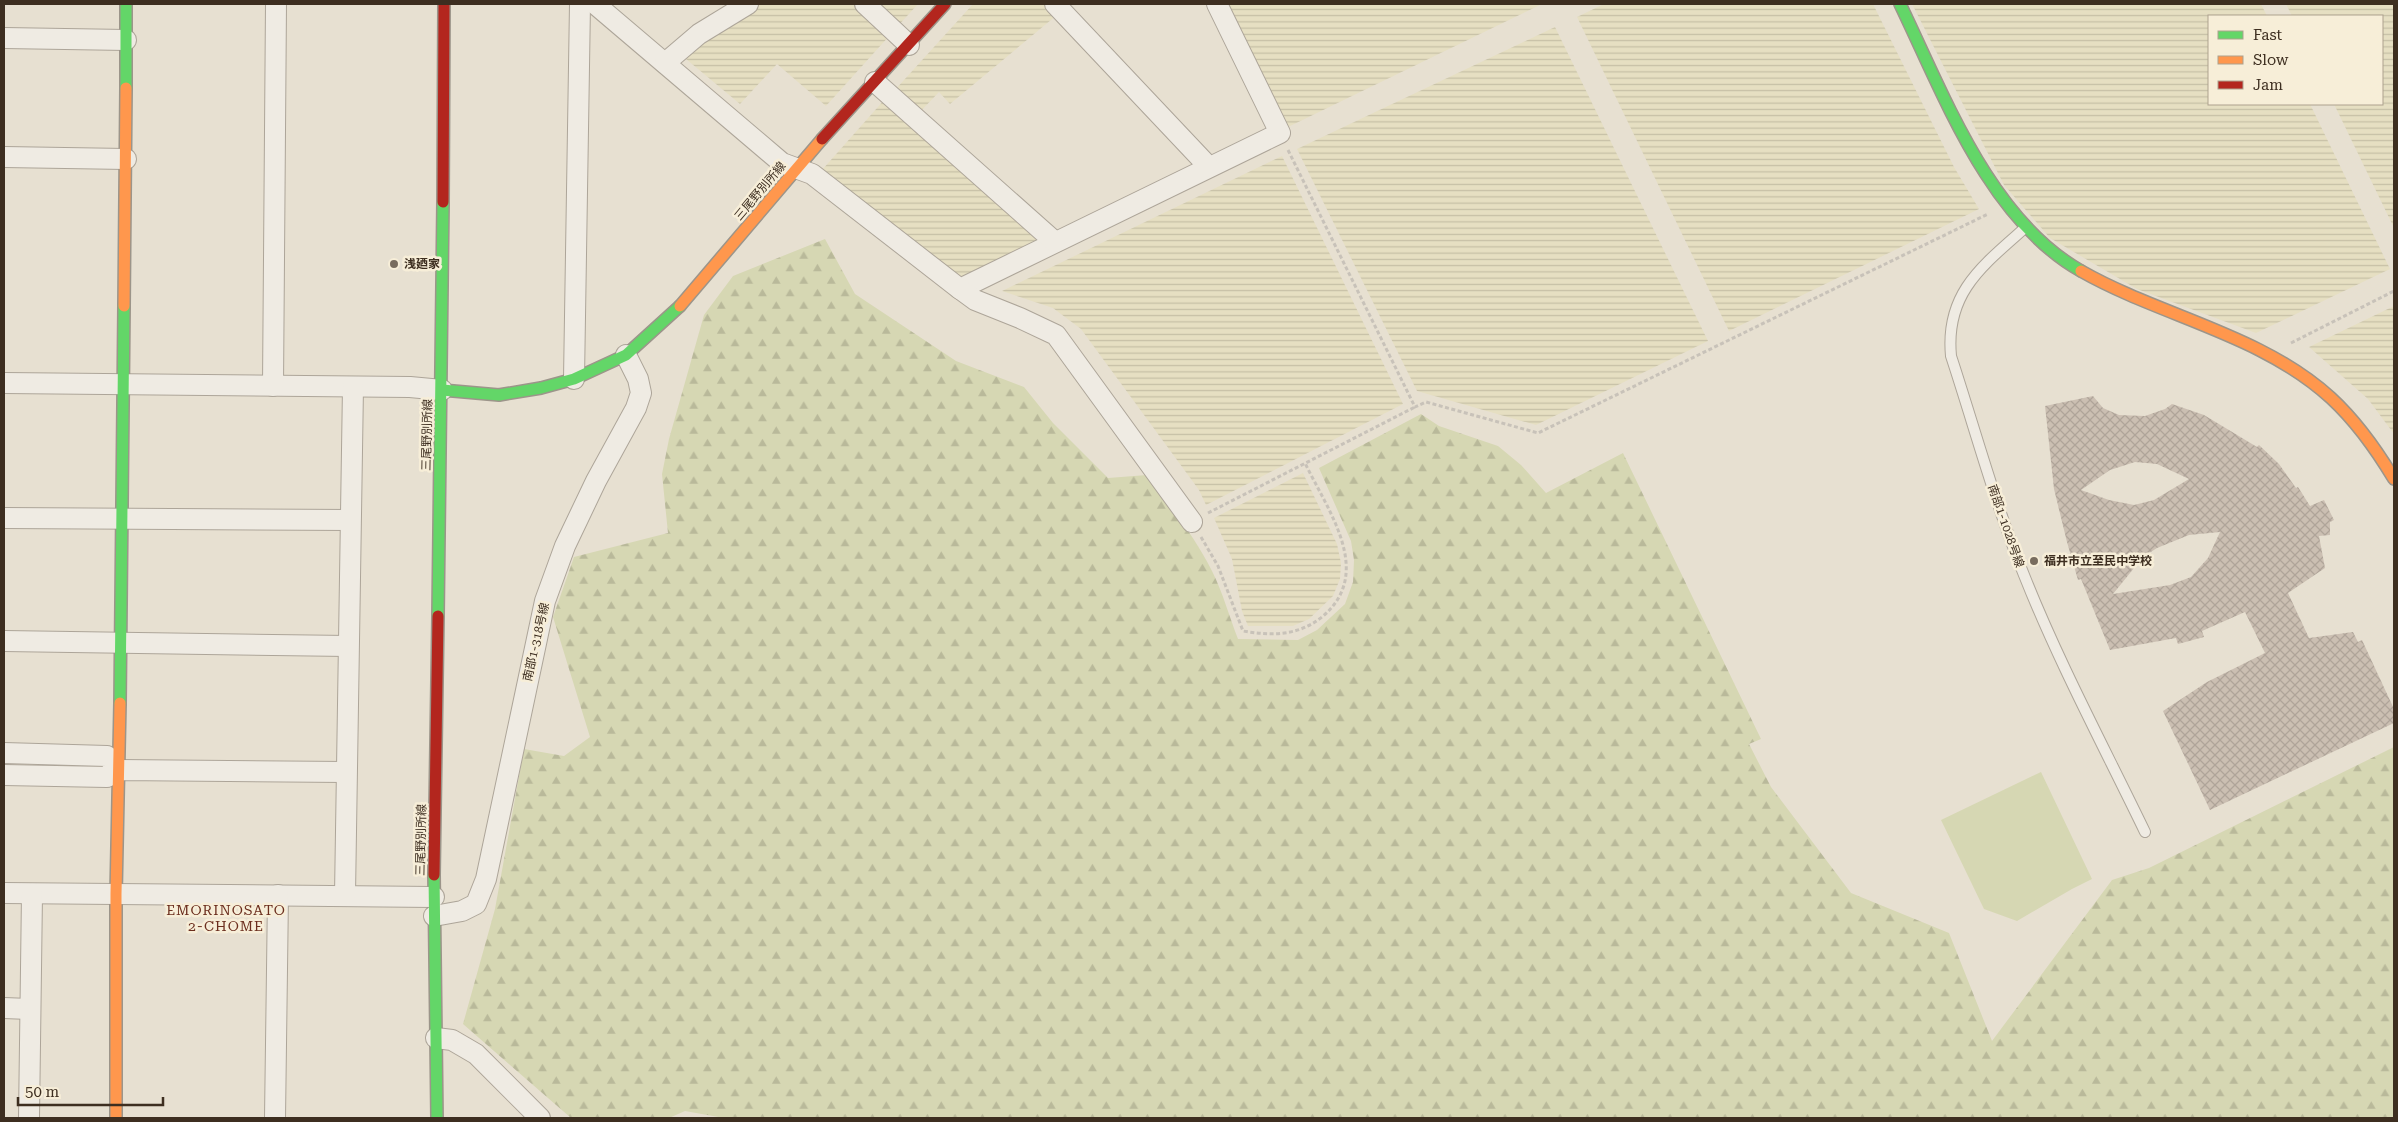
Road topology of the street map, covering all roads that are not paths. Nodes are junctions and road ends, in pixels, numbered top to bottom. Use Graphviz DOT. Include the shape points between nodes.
graph roads {
  1 [pos="126,4"];
  2 [pos="276,4"];
  3 [pos="444,4"];
  4 [pos="580,4"];
  5 [pos="595,4"];
  6 [pos="748,4"];
  7 [pos="865,4"];
  8 [pos="946,4"];
  9 [pos="1055,4"];
  10 [pos="1217,4"];
  11 [pos="1900,4"];
  12 [pos="4,38"];
  13 [pos="126,40"];
  14 [pos="909,45"];
  15 [pos="665,62"];
  16 [pos="875,82"];
  17 [pos="4,157"];
  18 [pos="126,159"];
  19 [pos="1209,167"];
  20 [pos="796,168"];
  21 [pos="2027,226"];
  22 [pos="1055,242"];
  23 [pos="960,290"];
  24 [pos="626,355"];
  25 [pos="574,379"];
  26 [pos="4,383"];
  27 [pos="123,384"];
  28 [pos="273,386"];
  29 [pos="353,387"];
  30 [pos="442,390"];
  31 [pos="2394,479"];
  32 [pos="4,518"];
  33 [pos="123,518"];
  34 [pos="350,520"];
  35 [pos="1192,522"];
  36 [pos="4,641"];
  37 [pos="121,643"];
  38 [pos="348,646"];
  39 [pos="4,753"];
  40 [pos="119,770"];
  41 [pos="345,772"];
  42 [pos="4,775"];
  43 [pos="2145,832"];
  44 [pos="4,893"];
  45 [pos="32,894"];
  46 [pos="116,894"];
  47 [pos="278,895"];
  48 [pos="345,895"];
  49 [pos="434,906"];
  50 [pos="4,1008"];
  51 [pos="30,1009"];
  52 [pos="436,1038"];
  53 [pos="28,1118"];
  54 [pos="116,1118"];
  55 [pos="275,1118"];
  56 [pos="437,1118"];
  57 [pos="540,1118"];
  1 -- 13 [label="street"];
  2 -- 28 [label="street"];
  3 -- 30 [label="street"];
  4 -- 25 [label="street"];
  5 -- 15 [label="street"];
  6 -- 15 [label="street" via="699,34"];
  7 -- 14 [label="street"];
  8 -- 14 [label="street, 三尾野別所線"];
  9 -- 19 [label="street"];
  10 -- 19 [label="street" via="1280,133"];
  11 -- 21 [label="street" via="1975,156 2006,204"];
  12 -- 13 [label="street"];
  13 -- 18 [label="street"];
  14 -- 16 [label="street, 三尾野別所線"];
  15 -- 20 [label="street" via="782,163"];
  16 -- 20 [label="street, 三尾野別所線"];
  16 -- 22 [label="street"];
  17 -- 18 [label="street"];
  18 -- 27 [label="street"];
  19 -- 22 [label="street"];
  20 -- 23 [label="street" via="812,174"];
  20 -- 24 [label="street, 三尾野別所線" via="686,300"];
  21 -- 31 [label="street" via="2042,244 2085,275 2271,355 2320,388 2341,406 2374,445"];
  21 -- 43 [label="lane, 南部1-1028号線" via="1984,267 1962,294 1949,334 1951,356 1999,510 2024,576"];
  22 -- 23 [label="street"];
  23 -- 35 [label="street" via="975,300 1056,336"];
  24 -- 25 [label="street, 三尾野別所線"];
  24 -- 49 [label="street, 南部1-318号線" via="638,379 640,393 636,408 565,546 545,601 486,879 476,904 462,911"];
  25 -- 30 [label="street, 三尾野別所線" via="499,394"];
  26 -- 27 [label="street"];
  27 -- 28 [label="street"];
  27 -- 33 [label="street"];
  28 -- 29 [label="street"];
  29 -- 30 [label="street"];
  29 -- 34 [label="street"];
  30 -- 49 [label="street, 三尾野別所線"];
  32 -- 33 [label="street"];
  33 -- 34 [label="street"];
  33 -- 37 [label="street"];
  34 -- 38 [label="street"];
  36 -- 37 [label="street"];
  37 -- 38 [label="street"];
  37 -- 40 [label="street"];
  38 -- 41 [label="street"];
  39 -- 40 [label="street" via="107,756"];
  40 -- 41 [label="street"];
  40 -- 42 [label="street" via="107,777"];
  40 -- 46 [label="street"];
  41 -- 48 [label="street"];
  44 -- 45 [label="street"];
  45 -- 46 [label="street"];
  45 -- 51 [label="street"];
  46 -- 47 [label="street"];
  46 -- 54 [label="street"];
  47 -- 48 [label="street"];
  47 -- 55 [label="street"];
  48 -- 49 [label="street"];
  49 -- 52 [label="street, 三尾野別所線"];
  50 -- 51 [label="street"];
  51 -- 53 [label="street"];
  52 -- 56 [label="street, 三尾野別所線"];
  52 -- 57 [label="street" via="452,1040 476,1054"];
}
